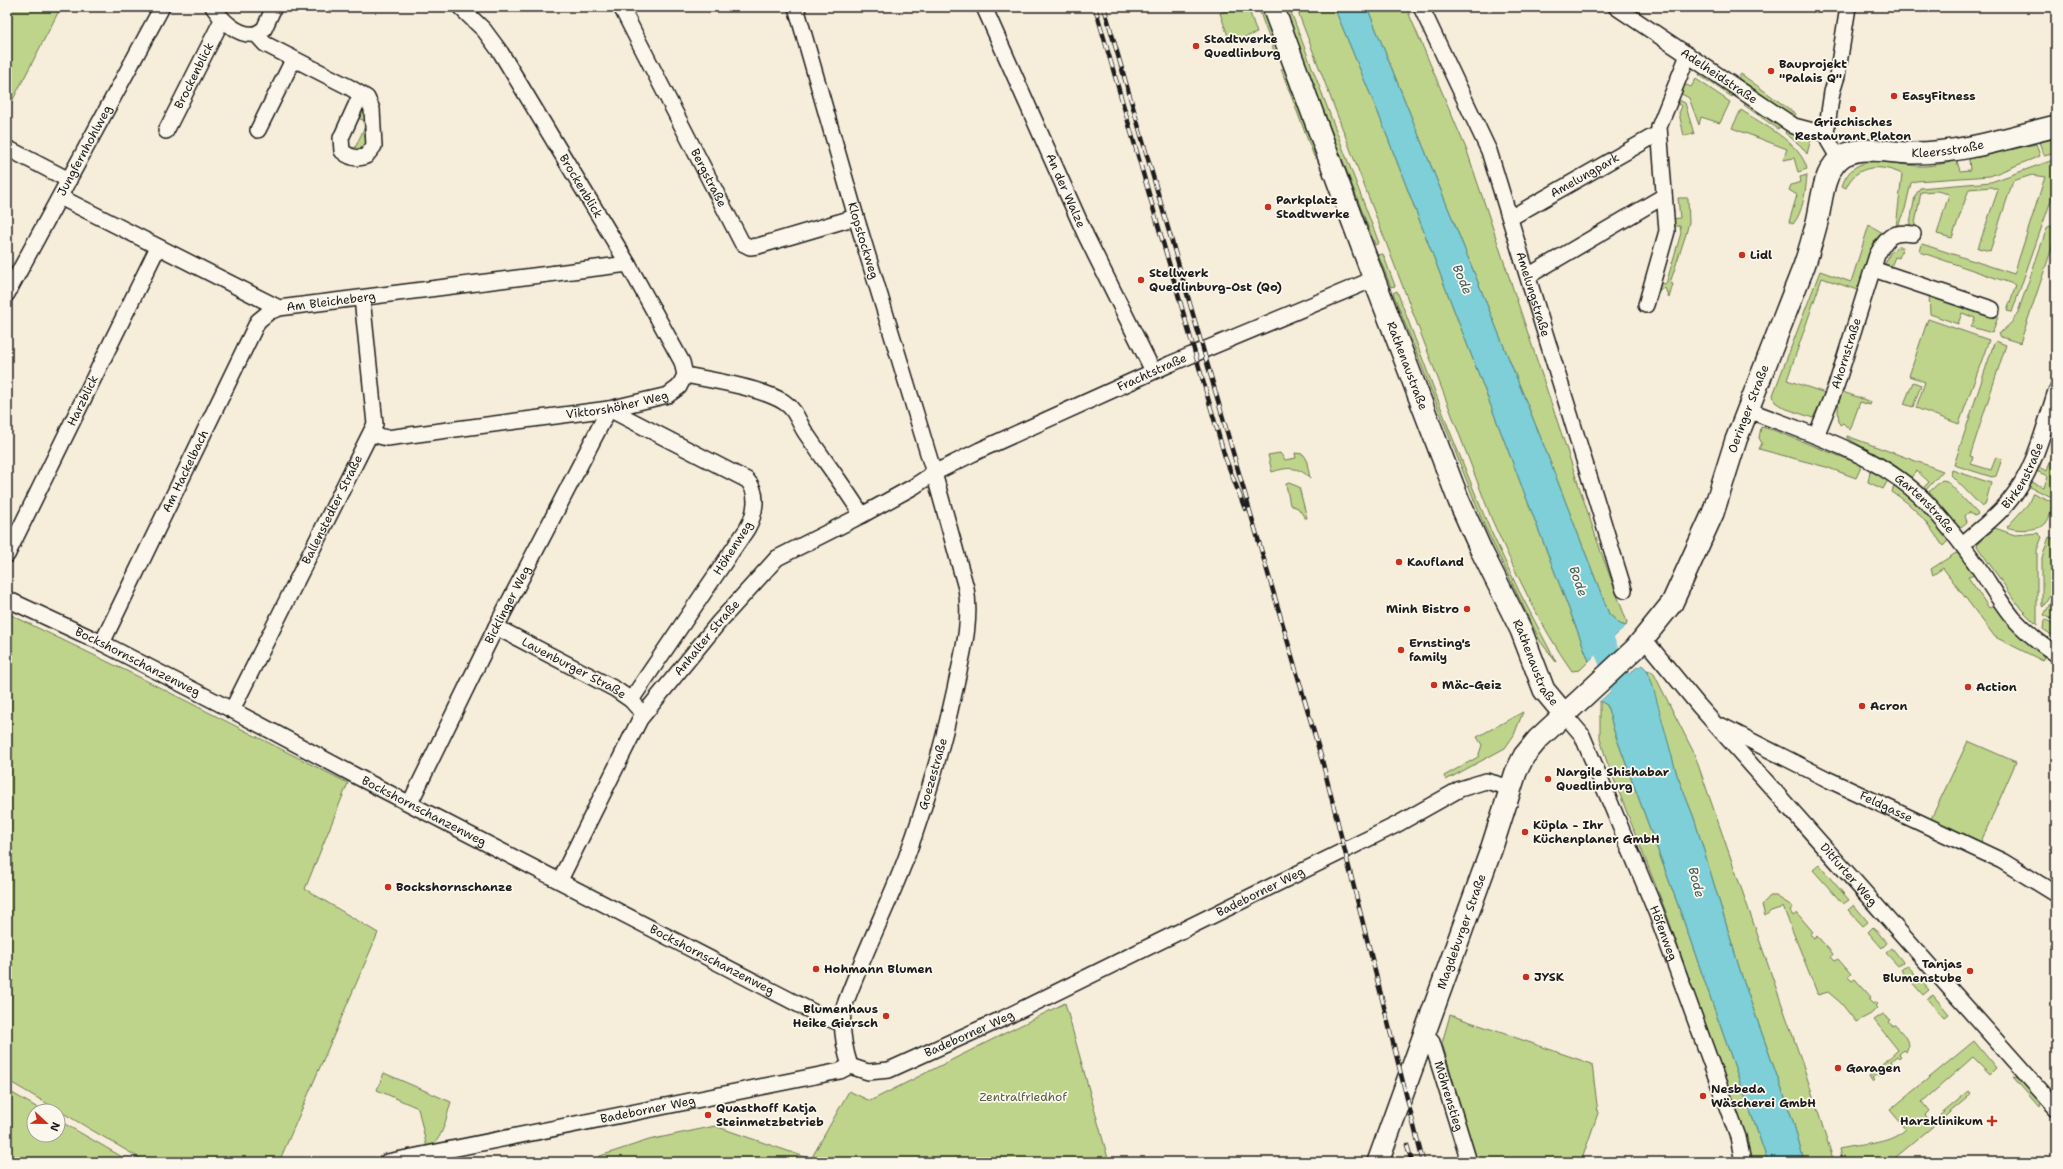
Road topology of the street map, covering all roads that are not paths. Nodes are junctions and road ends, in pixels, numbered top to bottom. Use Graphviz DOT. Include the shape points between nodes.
graph roads {
  1 [pos="162,7"];
  2 [pos="213,7"];
  3 [pos="274,7"];
  4 [pos="460,7"];
  5 [pos="621,7"];
  6 [pos="796,7"];
  7 [pos="984,7"];
  8 [pos="1273,7"];
  9 [pos="1421,7"];
  10 [pos="1616,7"];
  11 [pos="1848,7"];
  12 [pos="222,20"];
  13 [pos="256,34"];
  14 [pos="1688,54"];
  15 [pos="293,60"];
  16 [pos="361,94"];
  17 [pos="2056,126"];
  18 [pos="258,130"];
  19 [pos="166,131"];
  20 [pos="1826,132"];
  21 [pos="1659,133"];
  22 [pos="7,148"];
  23 [pos="1839,159"];
  24 [pos="69,180"];
  25 [pos="1664,196"];
  26 [pos="60,197"];
  27 [pos="856,217"];
  28 [pos="1510,218"];
  29 [pos="1913,234"];
  30 [pos="158,247"];
  31 [pos="628,264"];
  32 [pos="1872,269"];
  33 [pos="1528,276"];
  34 [pos="1374,279"];
  35 [pos="7,294"];
  36 [pos="362,298"];
  37 [pos="1646,305"];
  38 [pos="279,308"];
  39 [pos="1992,309"];
  40 [pos="1153,371"];
  41 [pos="685,375"];
  42 [pos="2056,391"];
  43 [pos="609,409"];
  44 [pos="1748,410"];
  45 [pos="371,434"];
  46 [pos="1816,436"];
  47 [pos="934,473"];
  48 [pos="862,515"];
  49 [pos="1963,544"];
  50 [pos="7,555"];
  51 [pos="1624,590"];
  52 [pos="7,599"];
  53 [pos="496,627"];
  54 [pos="102,644"];
  55 [pos="1639,644"];
  56 [pos="2056,654"];
  57 [pos="1593,689"];
  58 [pos="631,700"];
  59 [pos="232,710"];
  60 [pos="1564,714"];
  61 [pos="640,719"];
  62 [pos="1714,722"];
  63 [pos="1511,788"];
  64 [pos="410,803"];
  65 [pos="560,880"];
  66 [pos="2056,894"];
  67 [pos="842,1024"];
  68 [pos="1424,1034"];
  69 [pos="850,1066"];
  70 [pos="2056,1108"];
  71 [pos="387,1162"];
  72 [pos="1378,1162"];
  73 [pos="1469,1162"];
  74 [pos="1743,1162"];
  1 -- 24 [label="street, Jungfernhohlweg"];
  2 -- 12 [label="street"];
  3 -- 13 [label="street" via="264,29"];
  4 -- 31 [label="street, Brockenblick" via="484,30 501,53"];
  5 -- 27 [label="street, Bergstraße" via="742,243 750,247 758,246"];
  6 -- 27 [label="street, Klopstockweg"];
  7 -- 40 [label="street, An der Walze" via="1086,236"];
  8 -- 34 [label="main road, Rathenaustraße"];
  9 -- 28 [label="street, Amelungstraße" via="1489,151"];
  10 -- 14 [label="street, Adelheidstraße"];
  11 -- 20 [label="street"];
  12 -- 13 [label="street" via="247,34"];
  12 -- 19 [label="street, Brockenblick"];
  13 -- 15 [label="street" via="265,44"];
  14 -- 20 [label="street, Adelheidstraße" via="1794,126"];
  14 -- 21 [label="street" via="1660,120"];
  15 -- 16 [label="street"];
  15 -- 18 [label="street"];
  17 -- 23 [label="main road, Kleersstraße" via="1950,150 1908,153 1862,151 1849,153"];
  20 -- 23 [label="street"];
  21 -- 25 [label="street"];
  21 -- 28 [label="street, Amelungpark"];
  22 -- 24 [label="street"];
  23 -- 44 [label="main road, Oeringer Straße" via="1826,180 1812,242"];
  24 -- 26 [label="street, Jungfernhohlweg"];
  25 -- 33 [label="street"];
  25 -- 37 [label="street" via="1666,236"];
  26 -- 30 [label="street, Am Bleicheberg"];
  26 -- 35 [label="street, Jungfernhohlweg"];
  27 -- 47 [label="street, Klopstockweg"];
  28 -- 33 [label="street, Amelungstraße"];
  29 -- 32 [label="street, Ahornstraße" via="1897,233 1886,239"];
  30 -- 38 [label="street, Am Bleicheberg"];
  30 -- 50 [label="street, Harzblick"];
  31 -- 36 [label="street, Am Bleicheberg"];
  31 -- 41 [label="street, Brockenblick" via="682,362"];
  32 -- 39 [label="street"];
  32 -- 46 [label="street, Ahornstraße" via="1836,386"];
  33 -- 51 [label="street, Amelungstraße"];
  34 -- 40 [label="street, Frachtstraße"];
  34 -- 60 [label="main road, Rathenaustraße" via="1469,525 1521,630 1544,690"];
  36 -- 38 [label="street, Am Bleicheberg"];
  36 -- 45 [label="street, Ballenstedter Straße" via="376,421"];
  38 -- 54 [label="street, Am Hackelbach" via="258,321"];
  40 -- 47 [label="street, Frachtstraße"];
  41 -- 43 [label="street, Viktorshöher Weg" via="679,387 668,395"];
  41 -- 48 [label="street" via="727,383 772,396 785,403 796,414 804,430"];
  42 -- 49 [label="street, Birkenstraße" via="2031,466 2023,482 2008,503"];
  43 -- 45 [label="street, Viktorshöher Weg" via="387,438"];
  43 -- 53 [label="street, Bicklinger Weg"];
  43 -- 58 [label="street, Höhenweg" via="741,477 750,484 755,497 753,516 747,529"];
  44 -- 46 [label="street, Gartenstraße"];
  44 -- 55 [label="main road, Oeringer Straße" via="1713,513 1691,564 1672,602"];
  45 -- 59 [label="street, Ballenstedter Straße"];
  46 -- 49 [label="street, Gartenstraße" via="1874,462 1899,478 1930,505"];
  47 -- 48 [label="street, Anhalter Straße"];
  47 -- 67 [label="street, Goezestraße" via="966,588 969,606 965,640 946,729 929,792 902,869 846,1001"];
  48 -- 61 [label="street, Anhalter Straße" via="784,554 770,564"];
  49 -- 56 [label="street, Gartenstraße" via="2013,618"];
  52 -- 54 [label="street, Bockshornschanzenweg"];
  53 -- 58 [label="street, Lauenburger Straße" via="615,689"];
  53 -- 64 [label="street, Bicklinger Weg"];
  54 -- 59 [label="street, Bockshornschanzenweg"];
  55 -- 57 [label="main road, Oeringer Straße"];
  55 -- 62 [label="street, Ditfurter Weg"];
  57 -- 60 [label="main road, Magdeburger Straße"];
  58 -- 61 [label="street, Lauenburger Straße" via="638,709"];
  59 -- 64 [label="street, Bockshornschanzenweg"];
  60 -- 63 [label="main road, Magdeburger Straße" via="1532,746 1516,772"];
  60 -- 74 [label="street, Höfenweg" via="1582,735 1656,912 1738,1136"];
  61 -- 65 [label="street, Anhalter Straße"];
  62 -- 66 [label="street, Feldgasse" via="1829,780 2002,861"];
  62 -- 70 [label="street, Ditfurter Weg"];
  63 -- 68 [label="main road, Magdeburger Straße"];
  63 -- 69 [label="street, Badeborner Weg" via="1486,781 1460,789 1396,825 1002,1019 889,1070 868,1072"];
  64 -- 65 [label="street, Bockshornschanzenweg"];
  65 -- 67 [label="street, Bockshornschanzenweg" via="734,972"];
  67 -- 69 [label="street, Goezestraße"];
  68 -- 72 [label="main road, Magdeburger Straße"];
  68 -- 73 [label="street, Möhrenstieg" via="1432,1042"];
  69 -- 71 [label="street, Badeborner Weg" via="840,1071"];
}
